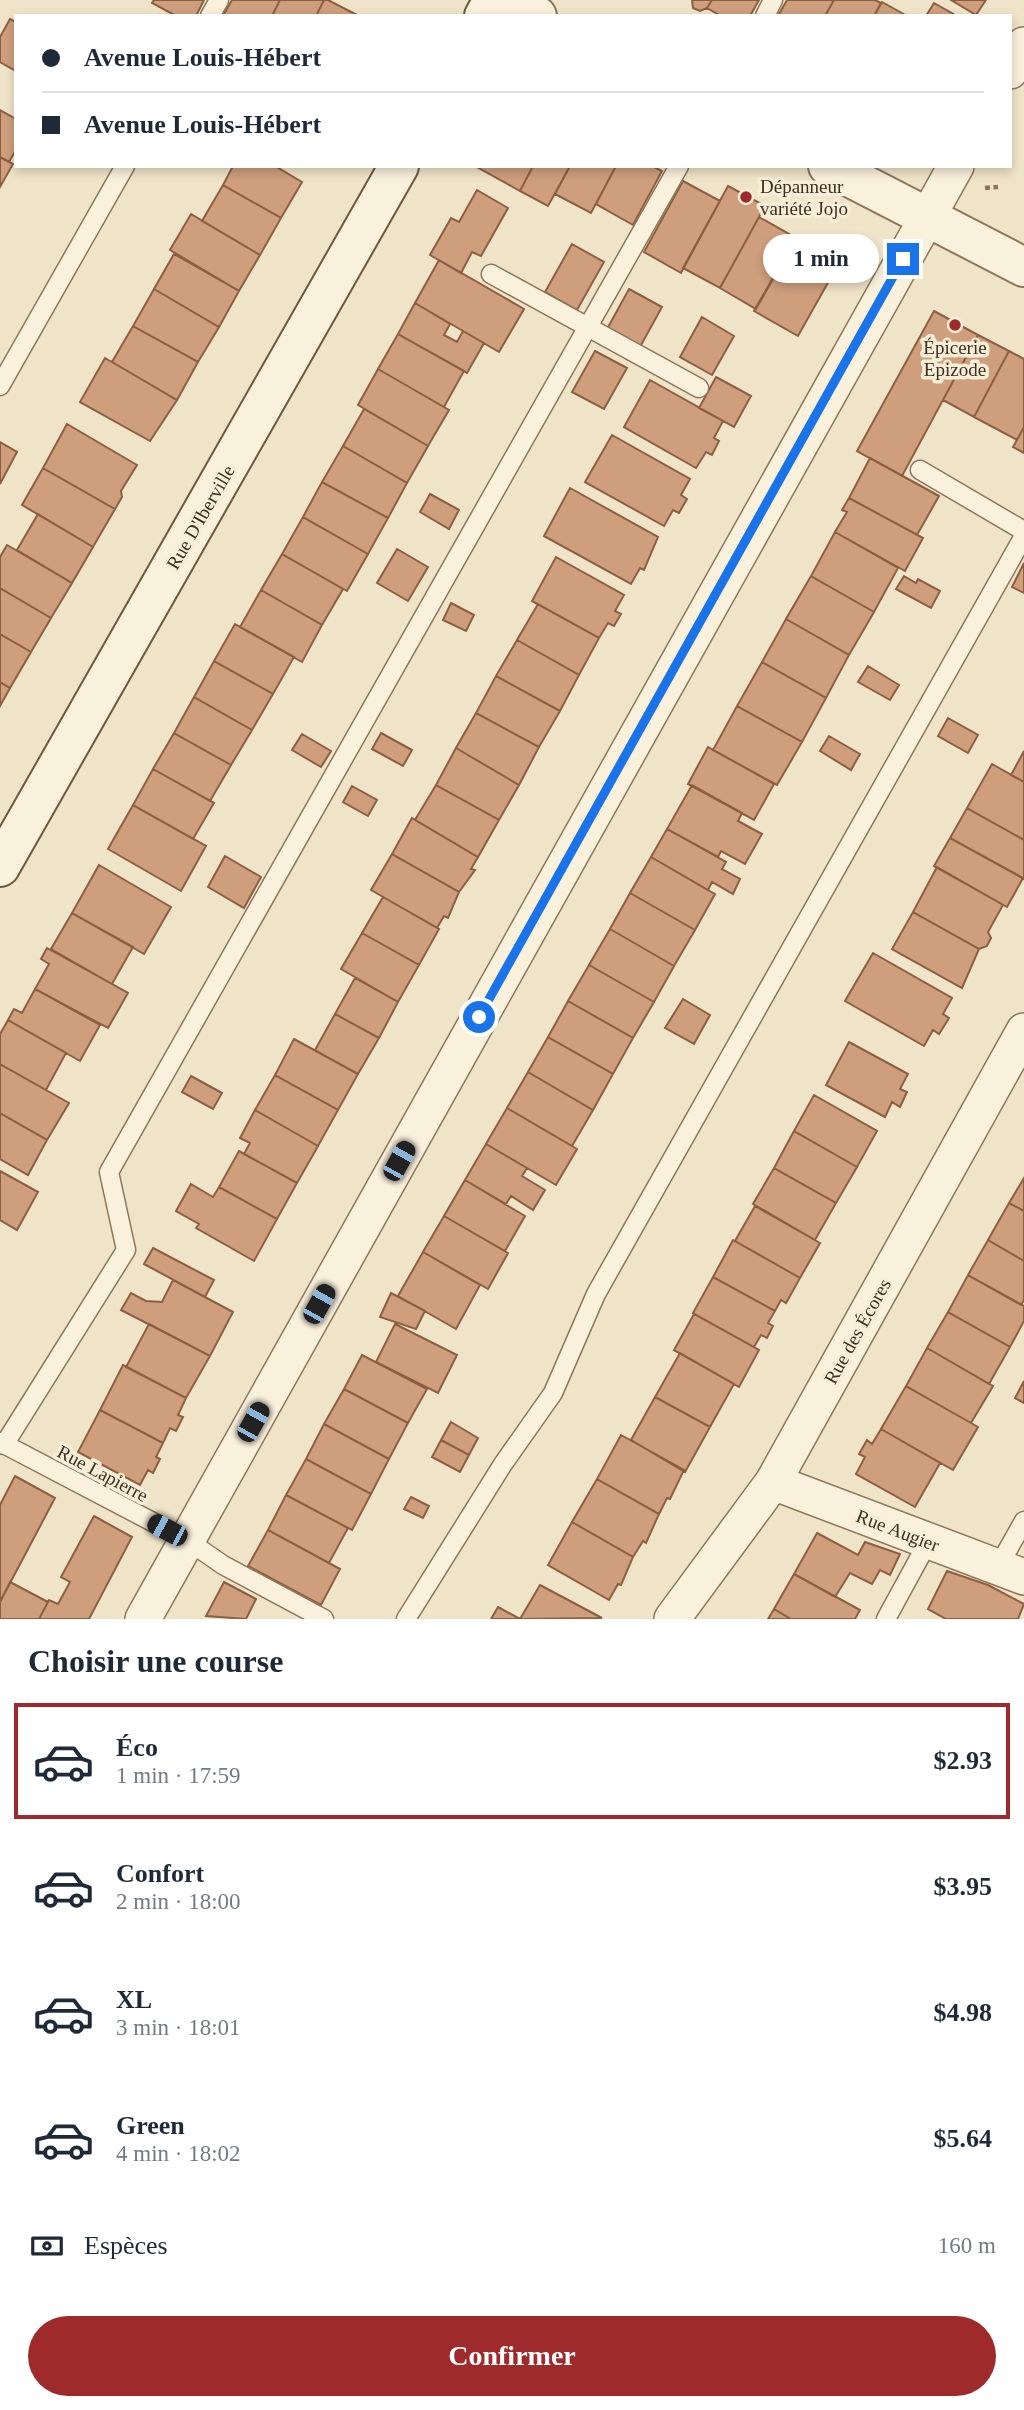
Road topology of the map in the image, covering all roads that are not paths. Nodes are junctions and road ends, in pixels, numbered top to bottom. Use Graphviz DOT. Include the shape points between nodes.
graph roads {
  1 [pos="507,0"];
  2 [pos="533,14"];
  3 [pos="1024,45"];
  4 [pos="1012,67"];
  5 [pos="124,168"];
  6 [pos="398,168"];
  7 [pos="678,168"];
  8 [pos="832,168"];
  9 [pos="955,168"];
  10 [pos="926,217"];
  11 [pos="1024,267"];
  12 [pos="491,274"];
  13 [pos="588,327"];
  14 [pos="0,386"];
  15 [pos="699,388"];
  16 [pos="920,470"];
  17 [pos="1024,531"];
  18 [pos="1024,537"];
  19 [pos="0,867"];
  20 [pos="1024,1031"];
  21 [pos="2,1443"];
  22 [pos="773,1482"];
  23 [pos="1024,1521"];
  24 [pos="187,1540"];
  25 [pos="928,1542"];
  26 [pos="1011,1572"];
  27 [pos="143,1619"];
  28 [pos="324,1619"];
  29 [pos="406,1619"];
  30 [pos="672,1619"];
  31 [pos="886,1619"];
  1 -- 2 [label="main road"];
  3 -- 4 [label="street"];
  5 -- 14 [label="lane"];
  6 -- 19 [label="main road, Rue D'Iberville"];
  7 -- 13 [label="lane"];
  8 -- 10 [label="main road"];
  9 -- 10 [label="street"];
  10 -- 11 [label="main road"];
  10 -- 24 [label="street"];
  12 -- 13 [label="lane"];
  13 -- 15 [label="lane"];
  13 -- 21 [label="lane" via="109,1172 126,1250"];
  16 -- 17 [label="lane"];
  18 -- 29 [label="lane" via="596,1294 553,1393"];
  20 -- 22 [label="street, Rue des Écores"];
  21 -- 24 [label="lane, Rue Lapierre"];
  22 -- 25 [label="street, Rue Augier"];
  22 -- 30 [label="street, Rue des Écores"];
  23 -- 26 [label="lane"];
  24 -- 27 [label="street"];
  24 -- 28 [label="lane, Rue Lapierre" via="223,1565"];
  25 -- 26 [label="street, Rue Augier"];
  25 -- 31 [label="lane"];
}
